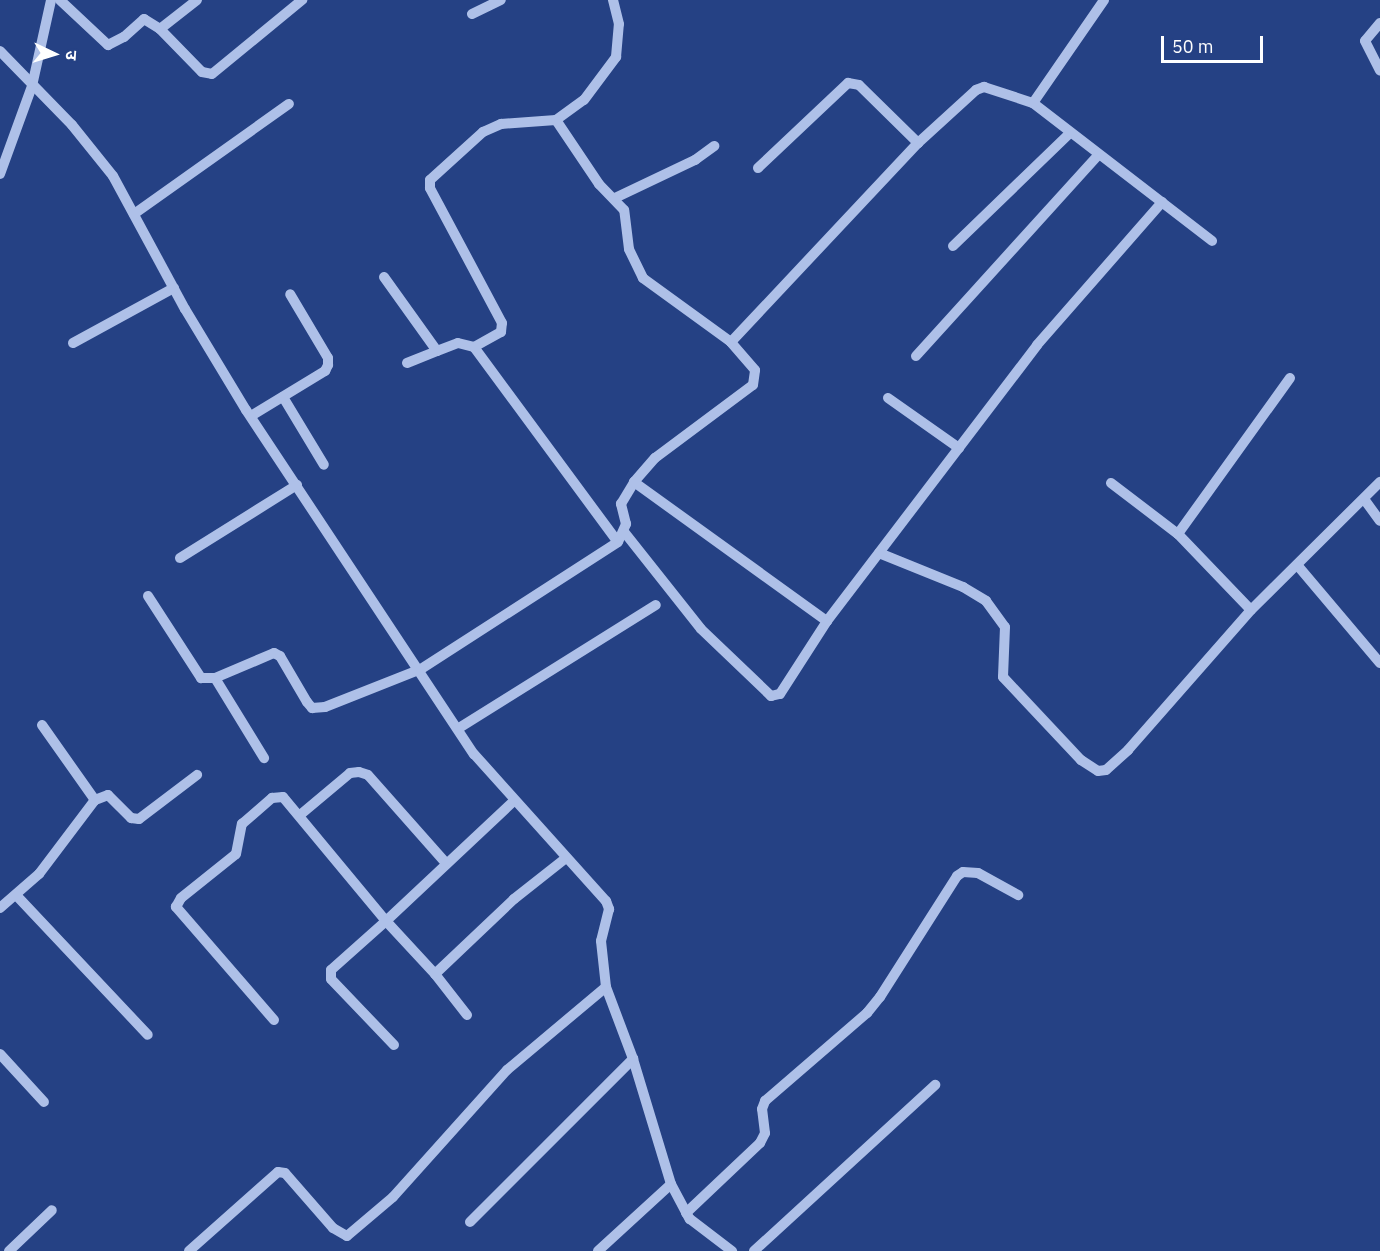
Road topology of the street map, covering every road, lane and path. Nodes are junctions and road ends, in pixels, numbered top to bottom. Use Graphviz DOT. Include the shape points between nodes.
graph roads {
  1 [pos="51,0"];
  2 [pos="60,0"];
  3 [pos="197,0"];
  4 [pos="302,0"];
  5 [pos="501,0"];
  6 [pos="613,0"];
  7 [pos="1104,0"];
  8 [pos="472,14"];
  9 [pos="1380,23"];
  10 [pos="160,29"];
  11 [pos="0,51"];
  12 [pos="1380,70"];
  13 [pos="32,86"];
  14 [pos="1033,103"];
  15 [pos="289,104"];
  16 [pos="556,120"];
  17 [pos="1070,133"];
  18 [pos="918,143"];
  19 [pos="714,146"];
  20 [pos="1098,156"];
  21 [pos="758,168"];
  22 [pos="0,174"];
  23 [pos="615,198"];
  24 [pos="1162,202"];
  25 [pos="134,214"];
  26 [pos="1212,241"];
  27 [pos="953,246"];
  28 [pos="384,277"];
  29 [pos="174,288"];
  30 [pos="290,294"];
  31 [pos="731,342"];
  32 [pos="73,343"];
  33 [pos="474,347"];
  34 [pos="437,351"];
  35 [pos="916,356"];
  36 [pos="407,363"];
  37 [pos="1290,378"];
  38 [pos="283,397"];
  39 [pos="888,398"];
  40 [pos="250,416"];
  41 [pos="959,448"];
  42 [pos="324,465"];
  43 [pos="634,482"];
  44 [pos="1380,482"];
  45 [pos="1111,483"];
  46 [pos="297,485"];
  47 [pos="1364,499"];
  48 [pos="1380,521"];
  49 [pos="1178,534"];
  50 [pos="622,537"];
  51 [pos="879,553"];
  52 [pos="180,558"];
  53 [pos="1298,566"];
  54 [pos="148,596"];
  55 [pos="656,605"];
  56 [pos="1251,610"];
  57 [pos="827,621"];
  58 [pos="1380,663"];
  59 [pos="421,669"];
  60 [pos="215,678"];
  61 [pos="42,725"];
  62 [pos="459,728"];
  63 [pos="264,758"];
  64 [pos="197,775"];
  65 [pos="94,800"];
  66 [pos="514,801"];
  67 [pos="300,815"];
  68 [pos="566,858"];
  69 [pos="445,862"];
  70 [pos="16,895"];
  71 [pos="1018,895"];
  72 [pos="0,909"];
  73 [pos="386,921"];
  74 [pos="435,974"];
  75 [pos="606,987"];
  76 [pos="467,1015"];
  77 [pos="274,1020"];
  78 [pos="148,1035"];
  79 [pos="394,1045"];
  80 [pos="0,1054"];
  81 [pos="633,1059"];
  82 [pos="935,1086"];
  83 [pos="44,1102"];
  84 [pos="671,1184"];
  85 [pos="52,1210"];
  86 [pos="686,1213"];
  87 [pos="470,1222"];
  88 [pos="9,1251"];
  89 [pos="189,1251"];
  90 [pos="598,1251"];
  91 [pos="732,1251"];
  92 [pos="754,1251"];
  1 -- 13 [label="street"];
  2 -- 10 [label="street" via="108,45 124,38 144,19"];
  3 -- 10 [label="street"];
  4 -- 10 [label="street" via="212,74 202,72"];
  5 -- 8 [label="street"];
  6 -- 16 [label="street" via="619,24 616,57 584,100"];
  7 -- 14 [label="street"];
  9 -- 12 [label="street" via="1365,41"];
  11 -- 13 [label="street"];
  13 -- 22 [label="street"];
  13 -- 25 [label="street" via="100,159"];
  14 -- 17 [label="street"];
  14 -- 18 [label="street" via="984,87"];
  15 -- 25 [label="street"];
  16 -- 23 [label="street" via="599,184"];
  16 -- 33 [label="street" via="501,124 483,132 430,180 430,188 502,323 501,332"];
  17 -- 20 [label="street"];
  17 -- 27 [label="street"];
  18 -- 21 [label="street" via="853,82 833,95"];
  18 -- 31 [label="street"];
  19 -- 23 [label="street"];
  20 -- 24 [label="street"];
  20 -- 35 [label="street"];
  23 -- 31 [label="street" via="624,210 633,263 643,278"];
  24 -- 26 [label="street"];
  24 -- 41 [label="street" via="1037,345"];
  25 -- 29 [label="street"];
  28 -- 34 [label="street"];
  29 -- 32 [label="street"];
  29 -- 40 [label="street"];
  30 -- 38 [label="street" via="328,358 328,365 325,371"];
  31 -- 43 [label="street" via="755,370 753,385 656,458"];
  33 -- 34 [label="street" via="458,344"];
  33 -- 50 [label="street"];
  34 -- 36 [label="street"];
  37 -- 49 [label="street"];
  38 -- 40 [label="street"];
  38 -- 42 [label="street"];
  39 -- 41 [label="street"];
  40 -- 46 [label="street"];
  41 -- 51 [label="street"];
  43 -- 50 [label="street" via="621,504"];
  43 -- 57 [label="street"];
  44 -- 47 [label="street"];
  45 -- 49 [label="street"];
  46 -- 52 [label="street"];
  46 -- 59 [label="street"];
  47 -- 48 [label="street"];
  47 -- 53 [label="street"];
  49 -- 56 [label="street"];
  50 -- 57 [label="street" via="701,629 771,696 780,694"];
  50 -- 59 [label="street"];
  51 -- 56 [label="street" via="963,587 986,601 1005,627 1003,677 1081,760 1098,771 1106,770 1128,750"];
  51 -- 57 [label="street"];
  53 -- 56 [label="street"];
  53 -- 58 [label="street"];
  54 -- 60 [label="street" via="201,678"];
  55 -- 62 [label="street"];
  59 -- 60 [label="street" via="318,709 307,702 280,656 274,653"];
  59 -- 62 [label="street"];
  60 -- 63 [label="street"];
  61 -- 65 [label="street"];
  62 -- 66 [label="street" via="474,754"];
  64 -- 65 [label="street" via="139,819 131,818 108,795"];
  65 -- 70 [label="street" via="39,874"];
  66 -- 68 [label="street"];
  66 -- 69 [label="street"];
  67 -- 69 [label="street" via="350,773 359,772 368,775"];
  67 -- 73 [label="street"];
  67 -- 77 [label="street" via="283,797 272,798 242,824 236,854 176,906"];
  68 -- 74 [label="street" via="514,899"];
  68 -- 75 [label="street" via="609,909 601,941"];
  69 -- 73 [label="street"];
  70 -- 72 [label="street"];
  70 -- 78 [label="street"];
  71 -- 86 [label="street" via="978,873 963,872 957,876 880,997 765,1101 765,1133 760,1143"];
  73 -- 74 [label="street"];
  73 -- 79 [label="street" via="330,974"];
  74 -- 76 [label="street"];
  75 -- 81 [label="street"];
  75 -- 89 [label="street" via="507,1070 393,1197 357,1230 341,1235 291,1178 278,1172"];
  80 -- 83 [label="street"];
  81 -- 84 [label="street"];
  81 -- 87 [label="street"];
  82 -- 92 [label="street"];
  84 -- 86 [label="street"];
  84 -- 90 [label="street"];
  85 -- 88 [label="street"];
  86 -- 91 [label="street"];
}
